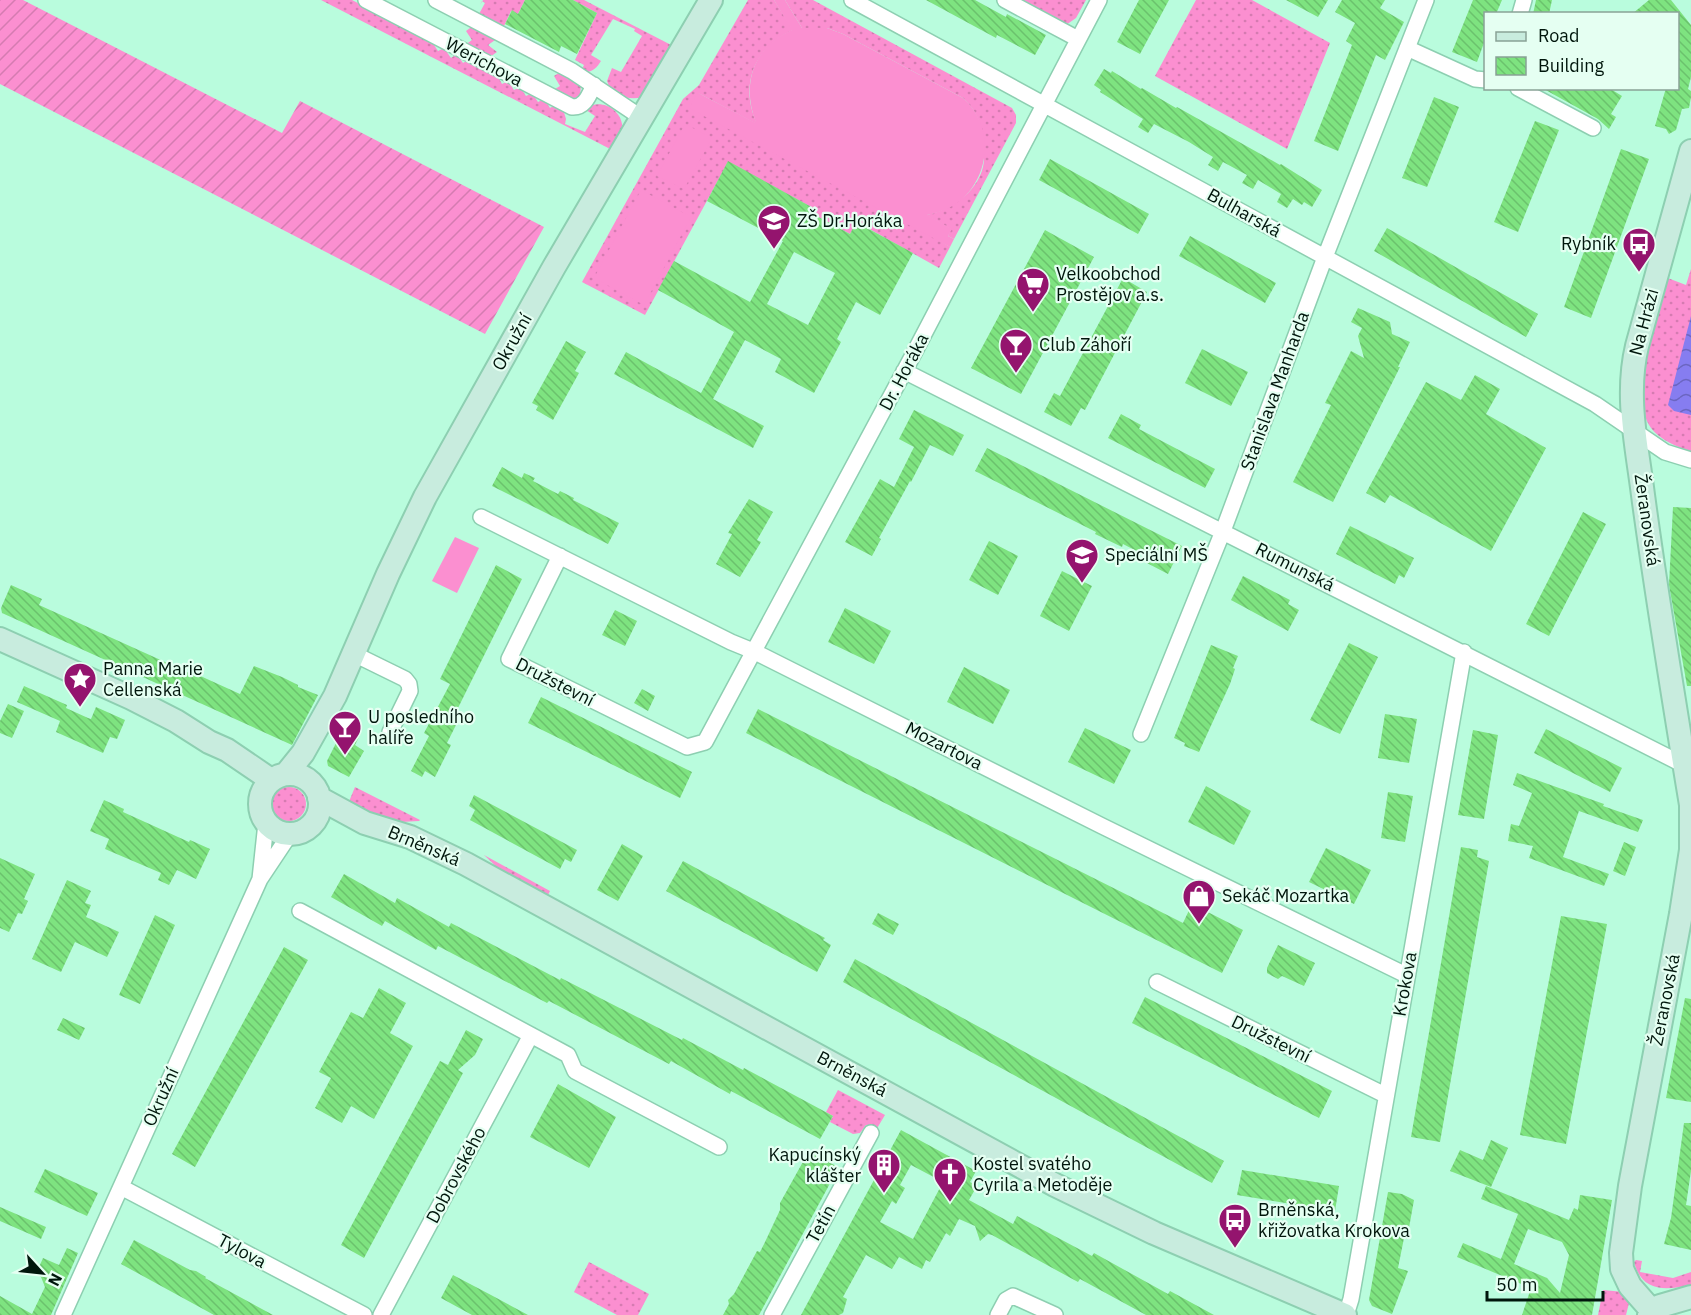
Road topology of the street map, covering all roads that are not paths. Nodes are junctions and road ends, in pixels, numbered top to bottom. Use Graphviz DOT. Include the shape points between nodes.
graph roads {
  1 [pos="366,0"];
  2 [pos="436,0"];
  3 [pos="711,0"];
  4 [pos="852,0"];
  5 [pos="1005,0"];
  6 [pos="1099,0"];
  7 [pos="1420,2"];
  8 [pos="386,5"];
  9 [pos="1078,39"];
  10 [pos="1407,48"];
  11 [pos="1484,80"];
  12 [pos="594,85"];
  13 [pos="1522,90"];
  14 [pos="1044,104"];
  15 [pos="642,118"];
  16 [pos="1593,128"];
  17 [pos="1691,152"];
  18 [pos="1325,257"];
  19 [pos="904,371"];
  20 [pos="1634,429"];
  21 [pos="1691,460"];
  22 [pos="481,517"];
  23 [pos="1223,531"];
  24 [pos="560,556"];
  25 [pos="0,639"];
  26 [pos="753,651"];
  27 [pos="1464,652"];
  28 [pos="352,653"];
  29 [pos="335,696"];
  30 [pos="390,732"];
  31 [pos="1141,734"];
  32 [pos="705,742"];
  33 [pos="1684,765"];
  34 [pos="273,782"];
  35 [pos="315,790"];
  36 [pos="266,823"];
  37 [pos="313,823"];
  38 [pos="365,823"];
  39 [pos="290,834"];
  40 [pos="260,879"];
  41 [pos="300,912"];
  42 [pos="1406,975"];
  43 [pos="1157,982"];
  44 [pos="531,1035"];
  45 [pos="1385,1095"];
  46 [pos="871,1133"];
  47 [pos="719,1147"];
  48 [pos="121,1187"];
  49 [pos="1691,1297"];
  50 [pos="1651,1313"];
  51 [pos="63,1315"];
  52 [pos="364,1315"];
  53 [pos="381,1315"];
  54 [pos="772,1315"];
  55 [pos="999,1315"];
  56 [pos="1055,1315"];
  57 [pos="1345,1315"];
  1 -- 8 [label="street, Werichova"];
  2 -- 12 [label="street, Werichova"];
  3 -- 15 [label="street, Okružní"];
  4 -- 14 [label="street, Bulharská"];
  5 -- 9 [label="street"];
  6 -- 9 [label="street, Dr. Horáka"];
  7 -- 10 [label="street, Stanislava Manharda"];
  8 -- 12 [label="street, Werichova" via="572,107 585,102"];
  9 -- 14 [label="street, Dr. Horáka"];
  10 -- 11 [label="street"];
  10 -- 18 [label="street, Stanislava Manharda"];
  12 -- 15 [label="street, Werichova"];
  13 -- 16 [label="street"];
  14 -- 18 [label="street, Bulharská"];
  14 -- 19 [label="street, Dr. Horáka"];
  15 -- 28 [label="street, Okružní" via="425,497"];
  17 -- 20 [label="street, Na Hrázi" via="1633,364"];
  18 -- 20 [label="street, Bulharská"];
  18 -- 23 [label="street, Stanislava Manharda"];
  19 -- 23 [label="street, Rumunská"];
  19 -- 26 [label="street, Dr. Horáka"];
  20 -- 21 [label="street" via="1665,452"];
  20 -- 33 [label="street, Žeranovská"];
  22 -- 24 [label="street, Mozartova"];
  23 -- 27 [label="street, Rumunská"];
  23 -- 31 [label="street, Stanislava Manharda"];
  24 -- 26 [label="street, Mozartova"];
  24 -- 32 [label="street, Družstevní" via="509,659 687,747"];
  25 -- 34 [label="street" via="176,721 209,742 219,756"];
  26 -- 32 [label="street, Dr. Horáka"];
  26 -- 42 [label="street, Mozartova"];
  27 -- 33 [label="street, Rumunská"];
  27 -- 42 [label="street, Krokova"];
  28 -- 29 [label="street, Okružní"];
  28 -- 30 [label="street" via="409,684 410,691"];
  29 -- 34 [label="street, Okružní" via="303,753"];
  29 -- 35 [label="street, Okružní"];
  33 -- 50 [label="street, Žeranovská" via="1691,805 1691,850 1620,1253 1630,1286"];
  34 -- 35 [label="street" via="300,775"];
  34 -- 36 [label="street" via="260,808"];
  35 -- 37 [label="street" via="319,811"];
  35 -- 38 [label="street, Brněnská"];
  36 -- 39 [label="street"];
  36 -- 40 [label="street, Okružní"];
  37 -- 38 [label="street, Brněnská"];
  37 -- 39 [label="street"];
  38 -- 57 [label="street, Brněnská" via="410,837 466,864 1055,1185 1154,1233"];
  39 -- 40 [label="street, Okružní"];
  40 -- 48 [label="street, Okružní"];
  41 -- 44 [label="street"];
  42 -- 45 [label="street, Krokova"];
  43 -- 45 [label="street, Družstevní"];
  44 -- 47 [label="street" via="568,1054 575,1071"];
  44 -- 53 [label="street, Dobrovského"];
  45 -- 57 [label="street, Krokova" via="1351,1299"];
  46 -- 54 [label="street, Tetín"];
  48 -- 51 [label="street, Okružní"];
  48 -- 52 [label="street, Tylova"];
  49 -- 50 [label="street"];
  55 -- 56 [label="street" via="1006,1300 1013,1296"];
}
